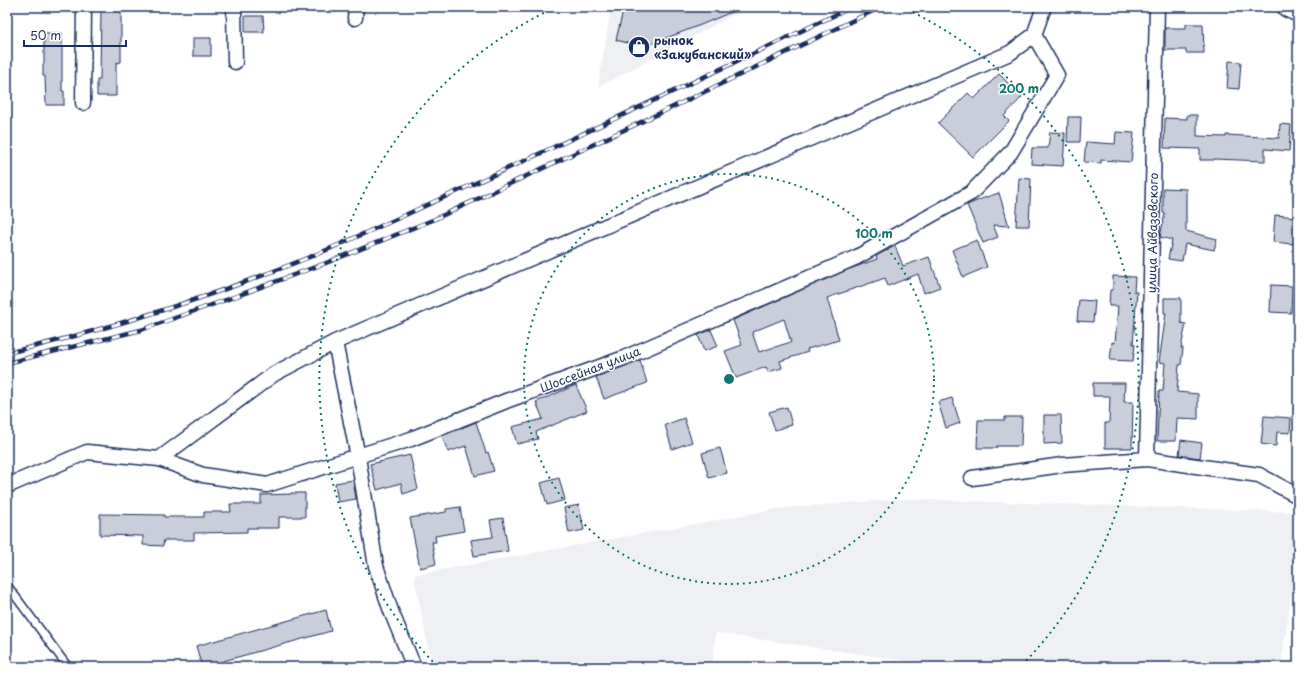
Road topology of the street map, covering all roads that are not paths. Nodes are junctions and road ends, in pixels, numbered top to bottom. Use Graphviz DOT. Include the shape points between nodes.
graph roads {
  1 [pos="84,7"];
  2 [pos="234,7"];
  3 [pos="1044,7"];
  4 [pos="1157,7"];
  5 [pos="1287,7"];
  6 [pos="1298,12"];
  7 [pos="1034,35"];
  8 [pos="235,62"];
  9 [pos="83,103"];
  10 [pos="335,342"];
  11 [pos="358,457"];
  12 [pos="159,459"];
  13 [pos="1147,459"];
  14 [pos="972,478"];
  15 [pos="7,486"];
  16 [pos="1298,496"];
  17 [pos="7,585"];
  18 [pos="68,667"];
  19 [pos="414,667"];
  1 -- 9 [label="street"];
  2 -- 8 [label="street"];
  3 -- 7 [label="street"];
  4 -- 13 [label="street, улица Айвазовского"];
  5 -- 6 [label="main road"];
  7 -- 10 [label="street" via="1010,53"];
  7 -- 11 [label="street, Шоссейная улица" via="1057,75 1011,152 971,193 857,257 624,358"];
  10 -- 11 [label="street"];
  10 -- 12 [label="street" via="274,374"];
  11 -- 12 [label="street, Шоссейная улица" via="267,485 203,475"];
  11 -- 19 [label="street" via="376,566"];
  12 -- 15 [label="street, Шоссейная улица" via="87,452"];
  13 -- 14 [label="street" via="1062,465"];
  13 -- 16 [label="street" via="1259,475"];
  17 -- 18 [label="lane"];
}
